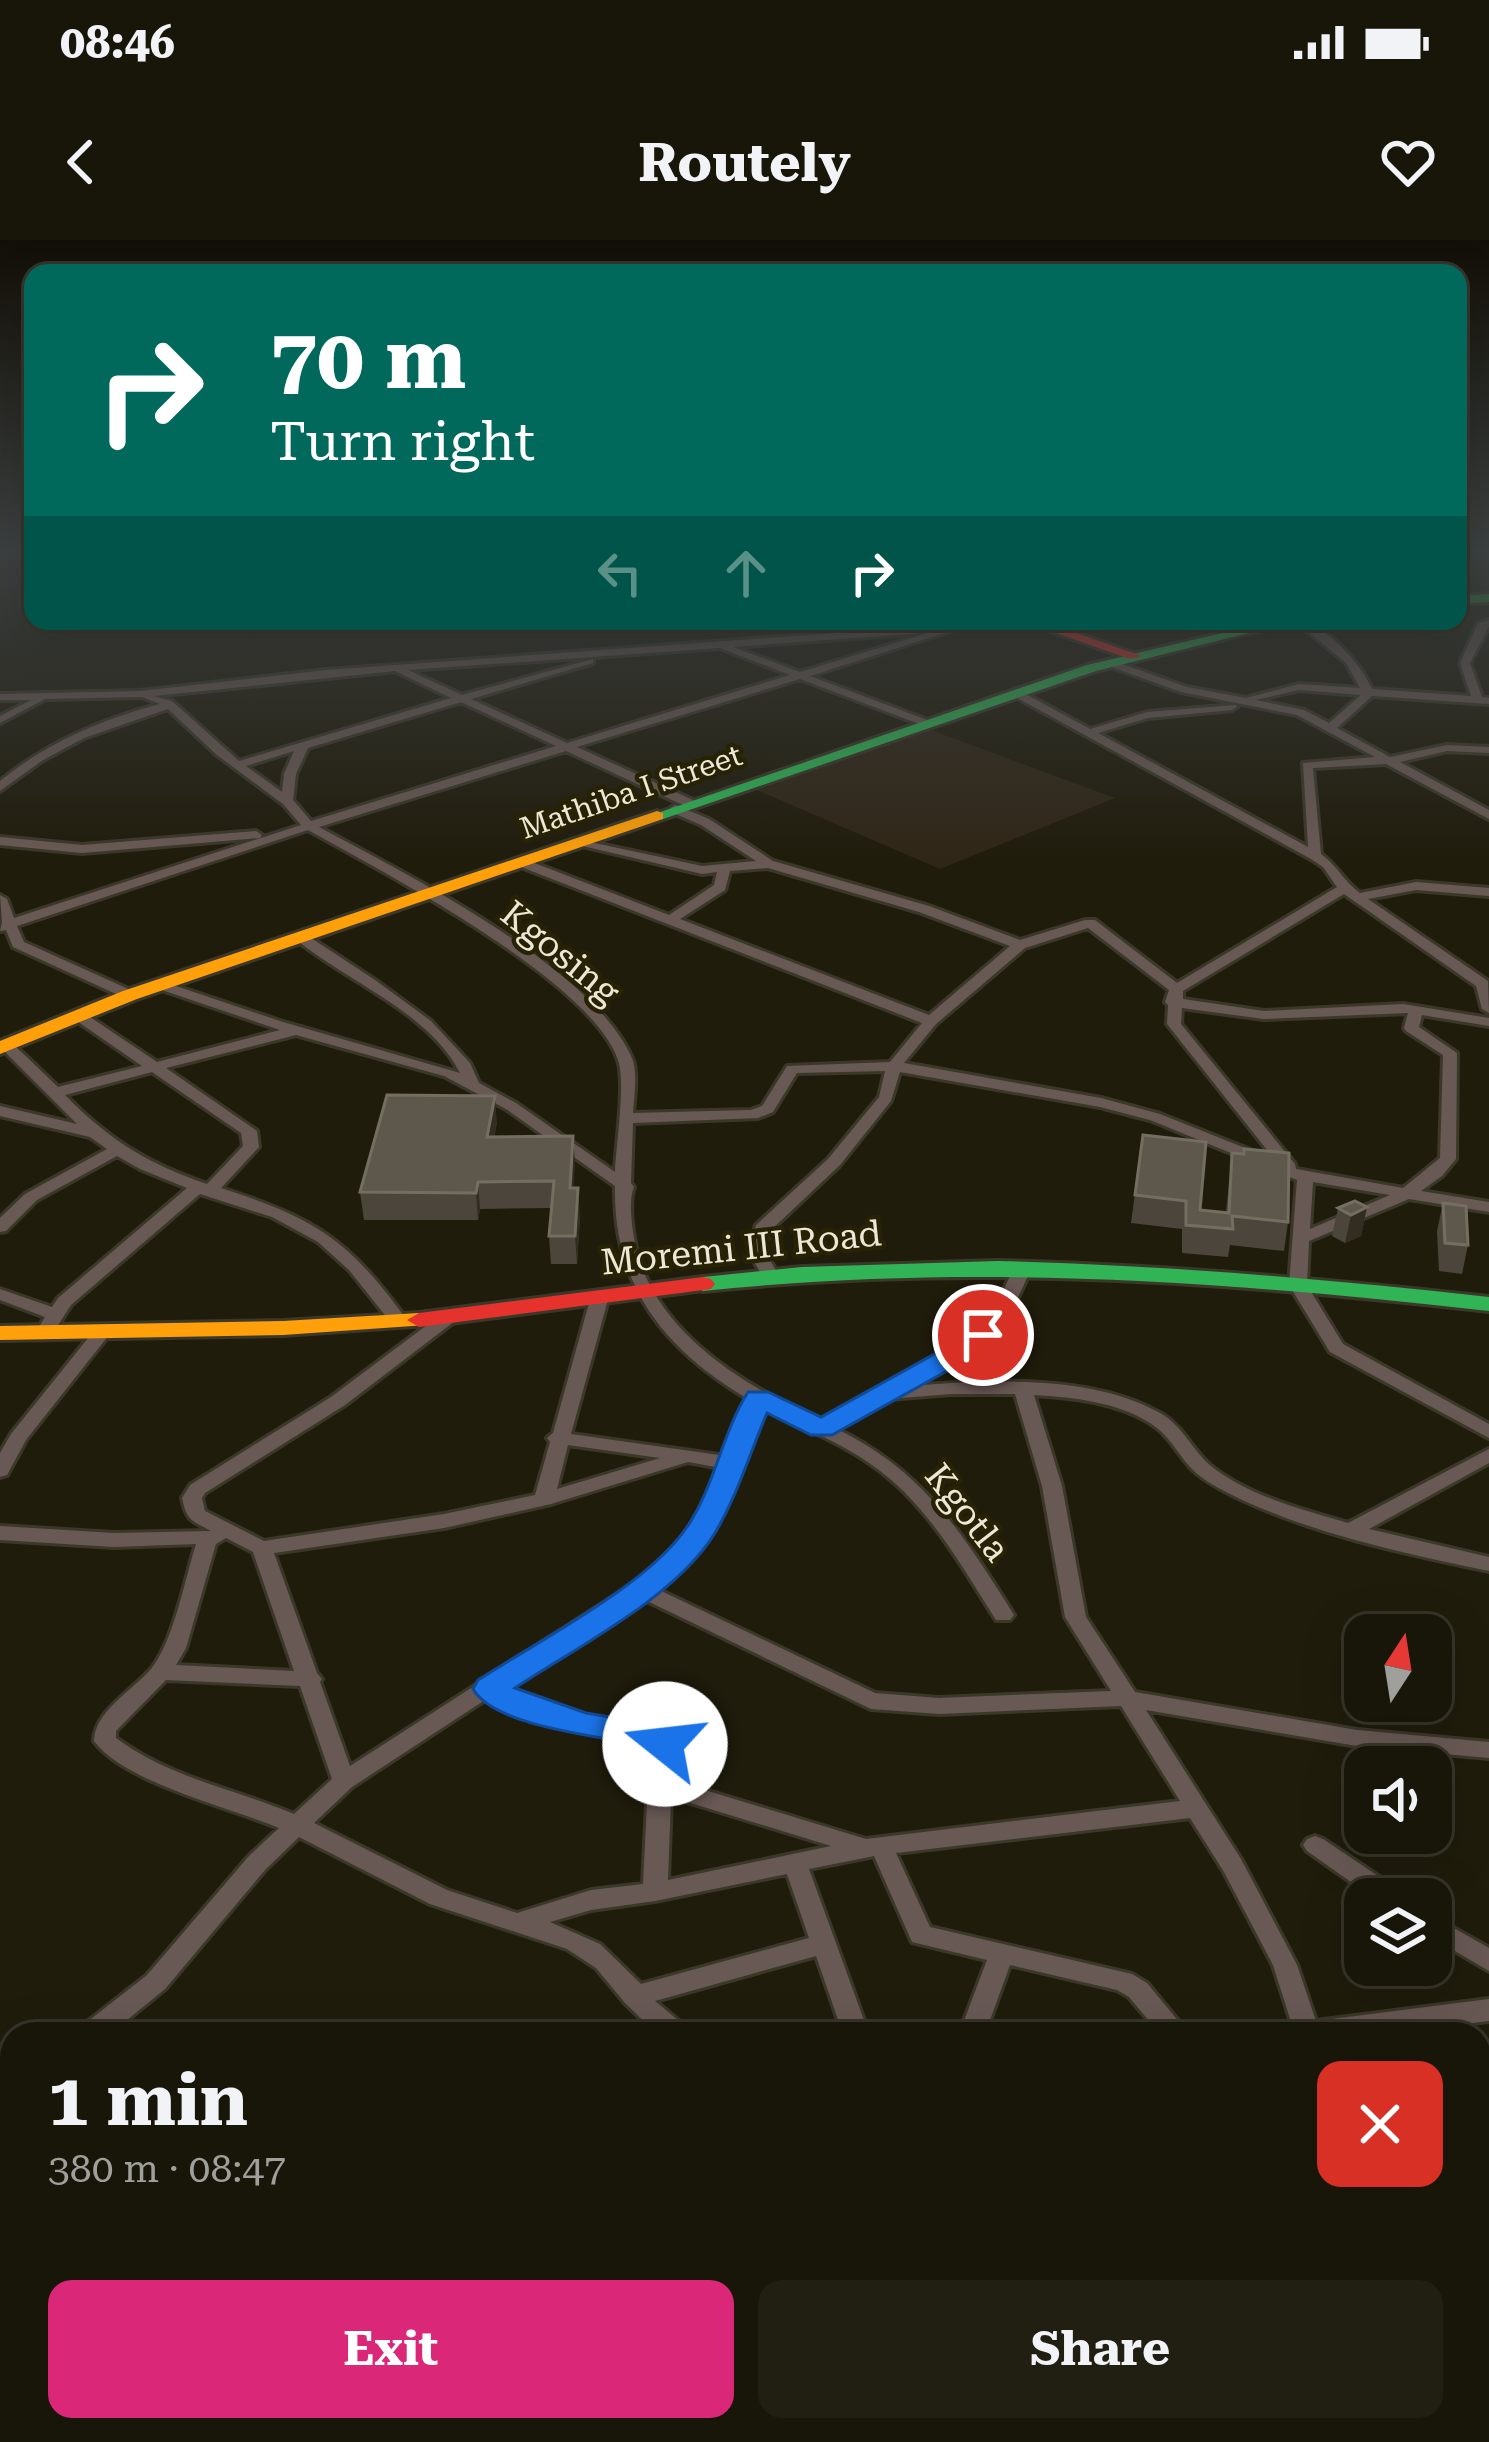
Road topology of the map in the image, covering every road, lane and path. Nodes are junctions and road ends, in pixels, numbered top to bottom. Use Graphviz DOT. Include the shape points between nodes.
graph roads {
  1 [pos="569,656"];
  2 [pos="610,656"];
  3 [pos="748,656"];
  4 [pos="862,656"];
  5 [pos="1107,656"];
  6 [pos="1135,656"];
  7 [pos="1345,656"];
  8 [pos="1467,656"];
  9 [pos="1110,663"];
  10 [pos="394,668"];
  11 [pos="799,675"];
  12 [pos="178,691"];
  13 [pos="1016,693"];
  14 [pos="140,694"];
  15 [pos="1368,694"];
  16 [pos="44,697"];
  17 [pos="0,698"];
  18 [pos="459,698"];
  19 [pos="1240,701"];
  20 [pos="1484,701"];
  21 [pos="169,704"];
  22 [pos="1268,705"];
  23 [pos="0,720"];
  24 [pos="926,723"];
  25 [pos="1331,727"];
  26 [pos="1090,732"];
  27 [pos="303,745"];
  28 [pos="562,748"];
  29 [pos="1489,750"];
  30 [pos="1390,760"];
  31 [pos="236,765"];
  32 [pos="0,787"];
  33 [pos="287,801"];
  34 [pos="683,807"];
  35 [pos="1489,815"];
  36 [pos="309,826"];
  37 [pos="290,831"];
  38 [pos="0,841"];
  39 [pos="576,843"];
  40 [pos="1315,856"];
  41 [pos="520,862"];
  42 [pos="769,865"];
  43 [pos="724,871"];
  44 [pos="1489,892"];
  45 [pos="430,893"];
  46 [pos="1351,893"];
  47 [pos="0,899"];
  48 [pos="670,920"];
  49 [pos="6,925"];
  50 [pos="300,937"];
  51 [pos="1020,945"];
  52 [pos="161,985"];
  53 [pos="130,995"];
  54 [pos="1174,996"];
  55 [pos="1417,1010"];
  56 [pos="1489,1010"];
  57 [pos="79,1016"];
  58 [pos="931,1022"];
  59 [pos="1489,1022"];
  60 [pos="296,1030"];
  61 [pos="3,1047"];
  62 [pos="894,1066"];
  63 [pos="158,1070"];
  64 [pos="472,1084"];
  65 [pos="54,1093"];
  66 [pos="0,1111"];
  67 [pos="628,1118"];
  68 [pos="95,1133"];
  69 [pos="117,1150"];
  70 [pos="1301,1176"];
  71 [pos="626,1187"];
  72 [pos="202,1191"];
  73 [pos="1405,1192"];
  74 [pos="1489,1207"];
  75 [pos="0,1227"];
  76 [pos="1300,1238"];
  77 [pos="1023,1267"];
  78 [pos="769,1274"];
  79 [pos="1298,1285"];
  80 [pos="642,1290"];
  81 [pos="0,1294"];
  82 [pos="600,1296"];
  83 [pos="1489,1304"];
  84 [pos="449,1317"];
  85 [pos="398,1320"];
  86 [pos="49,1323"];
  87 [pos="103,1331"];
  88 [pos="0,1333"];
  89 [pos="1023,1390"];
  90 [pos="889,1393"];
  91 [pos="758,1398"];
  92 [pos="821,1428"];
  93 [pos="1489,1432"];
  94 [pos="557,1438"];
  95 [pos="1489,1455"];
  96 [pos="687,1456"];
  97 [pos="730,1463"];
  98 [pos="0,1471"];
  99 [pos="544,1498"];
  100 [pos="1352,1530"];
  101 [pos="0,1533"];
  102 [pos="220,1537"];
  103 [pos="262,1548"];
  104 [pos="1489,1564"];
  105 [pos="640,1589"];
  106 [pos="1003,1616"];
  107 [pos="160,1672"];
  108 [pos="311,1679"];
  109 [pos="489,1689"];
  110 [pos="1124,1698"];
  111 [pos="1489,1750"];
  112 [pos="344,1781"];
  113 [pos="660,1785"];
  114 [pos="1197,1808"];
  115 [pos="294,1824"];
  116 [pos="1315,1845"];
  117 [pos="874,1847"];
  118 [pos="795,1863"];
  119 [pos="1363,1878"];
  120 [pos="655,1892"];
  121 [pos="522,1921"];
  122 [pos="1452,1938"];
  123 [pos="824,1944"];
  124 [pos="1001,1957"];
  125 [pos="1489,1961"];
  126 [pos="634,1996"];
  127 [pos="1489,2010"];
  128 [pos="106,2022"];
  129 [pos="655,2022"];
  130 [pos="852,2022"];
  131 [pos="977,2022"];
  132 [pos="1165,2022"];
  133 [pos="1299,2022"];
  134 [pos="1391,2022"];
  1 -- 10 [label="street"];
  2 -- 18 [label="street"];
  3 -- 11 [label="street"];
  4 -- 11 [label="street"];
  5 -- 9 [label="street"];
  6 -- 9 [label="street, Mathiba I Street"];
  7 -- 15 [label="street"];
  8 -- 20 [label="street" via="1464,668"];
  9 -- 13 [label="street, Mathiba I Street"];
  9 -- 19 [label="street"];
  10 -- 12 [label="street"];
  10 -- 18 [label="street"];
  11 -- 24 [label="street"];
  11 -- 28 [label="street"];
  12 -- 14 [label="street"];
  12 -- 21 [label="street"];
  13 -- 24 [label="street, Mathiba I Street"];
  13 -- 26 [label="street"];
  14 -- 16 [label="street"];
  14 -- 21 [label="street"];
  15 -- 19 [label="street" via="1293,688"];
  15 -- 20 [label="street"];
  15 -- 25 [label="street"];
  16 -- 17 [label="street"];
  16 -- 23 [label="street"];
  18 -- 27 [label="street"];
  18 -- 28 [label="street"];
  19 -- 22 [label="street"];
  21 -- 31 [label="street, Kgosing"];
  21 -- 32 [label="street" via="84,731"];
  22 -- 25 [label="street"];
  22 -- 26 [label="street" via="1147,715"];
  24 -- 34 [label="street, Mathiba I Street"];
  25 -- 30 [label="street"];
  26 -- 40 [label="street"];
  27 -- 31 [label="street"];
  27 -- 33 [label="street"];
  28 -- 34 [label="street"];
  28 -- 36 [label="street"];
  29 -- 30 [label="street" via="1438,749"];
  30 -- 35 [label="street"];
  30 -- 40 [label="street" via="1304,768"];
  31 -- 33 [label="street, Kgosing"];
  33 -- 36 [label="street, Kgosing"];
  34 -- 39 [label="street, Mathiba I Street"];
  34 -- 42 [label="street"];
  36 -- 37 [label="street"];
  36 -- 45 [label="street, Kgosing"];
  37 -- 38 [label="street" via="82,849"];
  37 -- 49 [label="street"];
  39 -- 41 [label="street, Mathiba I Street"];
  39 -- 43 [label="street"];
  40 -- 46 [label="street"];
  41 -- 45 [label="street, Mathiba I Street"];
  41 -- 48 [label="street"];
  42 -- 43 [label="street"];
  42 -- 51 [label="street"];
  43 -- 48 [label="street" via="720,887"];
  44 -- 46 [label="street" via="1416,886"];
  45 -- 50 [label="street, Mathiba I Street"];
  45 -- 67 [label="street, Kgosing" via="507,940 618,1039"];
  46 -- 54 [label="street"];
  46 -- 56 [label="street" via="1483,984"];
  47 -- 49 [label="street"];
  48 -- 58 [label="street"];
  49 -- 53 [label="street" via="28,951"];
  50 -- 52 [label="street, Mathiba I Street"];
  50 -- 64 [label="street" via="394,997 467,1066"];
  51 -- 54 [label="street" via="1097,925"];
  51 -- 58 [label="street"];
  52 -- 53 [label="street, Mathiba I Street"];
  52 -- 60 [label="street"];
  53 -- 57 [label="street, Mathiba I Street"];
  54 -- 55 [label="street" via="1264,1015"];
  54 -- 70 [label="street" via="1174,1024"];
  55 -- 59 [label="street"];
  55 -- 73 [label="street" via="1411,1028 1450,1053 1448,1159"];
  57 -- 61 [label="street, Mathiba I Street"];
  57 -- 63 [label="street"];
  58 -- 62 [label="street"];
  60 -- 63 [label="street"];
  60 -- 64 [label="street"];
  61 -- 65 [label="street"];
  62 -- 67 [label="street" via="793,1070 768,1108 753,1115"];
  62 -- 70 [label="street" via="1128,1108"];
  62 -- 78 [label="street" via="886,1098 762,1229 756,1250"];
  63 -- 65 [label="street"];
  63 -- 72 [label="street" via="249,1131 251,1147"];
  64 -- 71 [label="street"];
  65 -- 68 [label="street"];
  66 -- 68 [label="street"];
  67 -- 71 [label="street, Kgosing"];
  68 -- 69 [label="street"];
  69 -- 72 [label="street"];
  69 -- 75 [label="street" via="31,1197"];
  70 -- 73 [label="street"];
  70 -- 76 [label="street"];
  71 -- 80 [label="street, Kgosing" via="625,1237"];
  72 -- 85 [label="street" via="326,1239"];
  72 -- 86 [label="street"];
  73 -- 74 [label="street"];
  73 -- 76 [label="street"];
  76 -- 79 [label="street"];
  77 -- 78 [label="street, Moremi III Road"];
  77 -- 79 [label="street, Moremi III Road"];
  77 -- 90 [label="street" via="997,1326"];
  78 -- 80 [label="street, Moremi III Road"];
  79 -- 83 [label="street, Moremi III Road"];
  79 -- 93 [label="street" via="1345,1355"];
  80 -- 82 [label="street, Moremi III Road"];
  80 -- 91 [label="street, Kgotla" via="693,1348"];
  81 -- 86 [label="street"];
  82 -- 84 [label="street, Moremi III Road"];
  82 -- 94 [label="street"];
  84 -- 85 [label="street, Moremi III Road"];
  84 -- 102 [label="street" via="338,1401 197,1489 196,1515"];
  85 -- 87 [label="street, Moremi III Road"];
  86 -- 87 [label="street, Moremi III Road"];
  86 -- 88 [label="street, Moremi III Road"];
  87 -- 98 [label="street"];
  89 -- 90 [label="street"];
  89 -- 100 [label="street" via="1145,1413 1175,1430 1208,1474"];
  89 -- 110 [label="street" via="1067,1555 1070,1600"];
  90 -- 92 [label="street"];
  91 -- 92 [label="street, Kgotla"];
  91 -- 97 [label="street"];
  92 -- 106 [label="street, Kgotla" via="900,1477"];
  94 -- 96 [label="street"];
  94 -- 99 [label="street"];
  95 -- 100 [label="street"];
  96 -- 97 [label="street"];
  96 -- 99 [label="street"];
  97 -- 105 [label="street" via="700,1532"];
  99 -- 103 [label="street"];
  100 -- 104 [label="street"];
  101 -- 102 [label="street"];
  102 -- 103 [label="street"];
  102 -- 107 [label="street"];
  103 -- 108 [label="street"];
  105 -- 109 [label="street"];
  105 -- 110 [label="street" via="871,1701"];
  107 -- 108 [label="street"];
  107 -- 115 [label="street" via="105,1729 104,1741 146,1766"];
  108 -- 112 [label="street"];
  109 -- 112 [label="street"];
  109 -- 113 [label="street" via="586,1725 662,1738"];
  110 -- 111 [label="street" via="1357,1738"];
  110 -- 114 [label="street"];
  112 -- 115 [label="street"];
  113 -- 117 [label="street"];
  113 -- 120 [label="street"];
  114 -- 117 [label="street"];
  114 -- 133 [label="street" via="1285,1965"];
  115 -- 121 [label="street" via="464,1907"];
  115 -- 128 [label="street" via="156,1982"];
  116 -- 119 [label="street"];
  117 -- 118 [label="street"];
  117 -- 124 [label="street" via="921,1935"];
  118 -- 120 [label="street"];
  118 -- 123 [label="street"];
  120 -- 121 [label="street"];
  121 -- 126 [label="street" via="604,1956"];
  122 -- 125 [label="street"];
  123 -- 126 [label="street"];
  123 -- 130 [label="street"];
  124 -- 131 [label="street"];
  124 -- 132 [label="street" via="1132,1986"];
  126 -- 129 [label="street"];
  127 -- 134 [label="street"];
}
